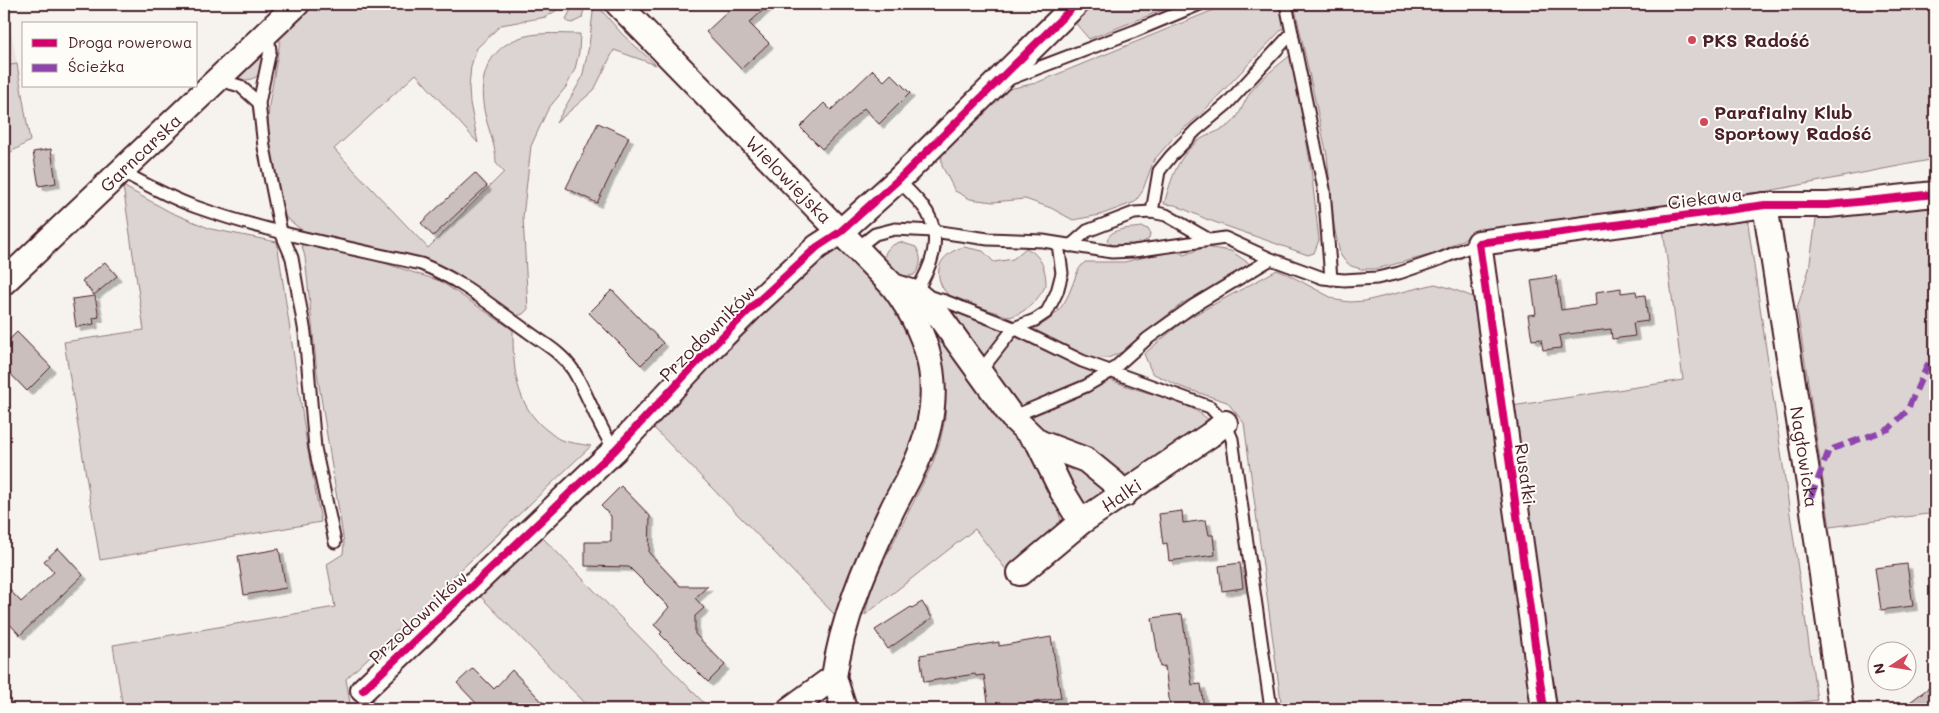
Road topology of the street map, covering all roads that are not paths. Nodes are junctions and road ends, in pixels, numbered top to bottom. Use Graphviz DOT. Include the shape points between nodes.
graph roads {
  1 [pos="297,4"];
  2 [pos="618,4"];
  3 [pos="1076,4"];
  4 [pos="1200,4"];
  5 [pos="1286,4"];
  6 [pos="268,32"];
  7 [pos="1292,33"];
  8 [pos="216,79"];
  9 [pos="993,85"];
  10 [pos="259,103"];
  11 [pos="121,172"];
  12 [pos="898,180"];
  13 [pos="1935,194"];
  14 [pos="1765,205"];
  15 [pos="1152,212"];
  16 [pos="933,231"];
  17 [pos="281,232"];
  18 [pos="840,232"];
  19 [pos="1208,239"];
  20 [pos="1479,242"];
  21 [pos="1058,244"];
  22 [pos="1070,246"];
  23 [pos="857,248"];
  24 [pos="1272,259"];
  25 [pos="1331,279"];
  26 [pos="4,282"];
  27 [pos="904,290"];
  28 [pos="1014,328"];
  29 [pos="1110,372"];
  30 [pos="979,373"];
  31 [pos="1012,417"];
  32 [pos="1225,423"];
  33 [pos="1038,442"];
  34 [pos="615,450"];
  35 [pos="1125,494"];
  36 [pos="1081,522"];
  37 [pos="335,542"];
  38 [pos="1020,573"];
  39 [pos="834,677"];
  40 [pos="363,690"];
  41 [pos="790,709"];
  42 [pos="844,709"];
  43 [pos="1271,709"];
  44 [pos="1544,709"];
  45 [pos="1841,709"];
  1 -- 6 [label="street, Garncarska"];
  2 -- 18 [label="street, Wielowiejska"];
  3 -- 9 [label="street, Przodowników"];
  4 -- 9 [label="lane"];
  5 -- 7 [label="lane"];
  6 -- 8 [label="street, Garncarska"];
  6 -- 10 [label="lane" via="270,51"];
  7 -- 15 [label="lane" via="1228,104 1170,156 1159,171"];
  7 -- 25 [label="lane" via="1324,189"];
  8 -- 10 [label="lane" via="240,86"];
  8 -- 11 [label="street, Garncarska"];
  9 -- 12 [label="street, Przodowników"];
  10 -- 17 [label="lane"];
  11 -- 17 [label="lane" via="196,207"];
  11 -- 26 [label="street, Garncarska"];
  12 -- 16 [label="lane" via="927,213"];
  12 -- 18 [label="street, Przodowników"];
  13 -- 14 [label="street, Ciekawa" via="1828,205"];
  14 -- 20 [label="street, Ciekawa"];
  14 -- 45 [label="street, Nagłowicka"];
  15 -- 19 [label="lane" via="1166,215"];
  15 -- 22 [label="lane" via="1134,213 1087,231"];
  16 -- 21 [label="lane"];
  16 -- 23 [label="lane" via="895,229 875,234"];
  16 -- 27 [label="lane" via="934,256 928,273"];
  17 -- 34 [label="lane" via="421,264 442,273 493,305 564,358"];
  17 -- 37 [label="lane" via="296,277 305,332 315,448"];
  18 -- 23 [label="street, Wielowiejska"];
  18 -- 34 [label="street, Przodowników" via="817,247 751,308"];
  19 -- 22 [label="lane" via="1112,252"];
  19 -- 24 [label="lane" via="1225,238"];
  20 -- 25 [label="lane" via="1399,273 1377,278"];
  20 -- 44 [label="street, Rusałki"];
  21 -- 22 [label="lane"];
  21 -- 28 [label="lane" via="1062,273 1047,312"];
  23 -- 27 [label="street, Wielowiejska"];
  24 -- 25 [label="lane"];
  24 -- 29 [label="lane" via="1193,306"];
  27 -- 28 [label="lane" via="945,301"];
  27 -- 30 [label="street, Wielowiejska" via="934,309"];
  27 -- 39 [label="street" via="931,367 932,415 917,462 868,561 847,621"];
  28 -- 29 [label="lane"];
  28 -- 30 [label="lane"];
  29 -- 31 [label="lane" via="1086,386"];
  29 -- 32 [label="lane" via="1210,407"];
  30 -- 31 [label="street, Wielowiejska"];
  31 -- 33 [label="street, Wielowiejska"];
  32 -- 35 [label="street, Halki"];
  32 -- 43 [label="lane" via="1232,438"];
  33 -- 35 [label="street, Wielowiejska" via="1086,460"];
  33 -- 36 [label="street, Wielowiejska"];
  34 -- 40 [label="street, Przodowników"];
  35 -- 36 [label="street, Halki"];
  36 -- 38 [label="street, Halki"];
  39 -- 41 [label="street"];
  39 -- 42 [label="street"];
}
